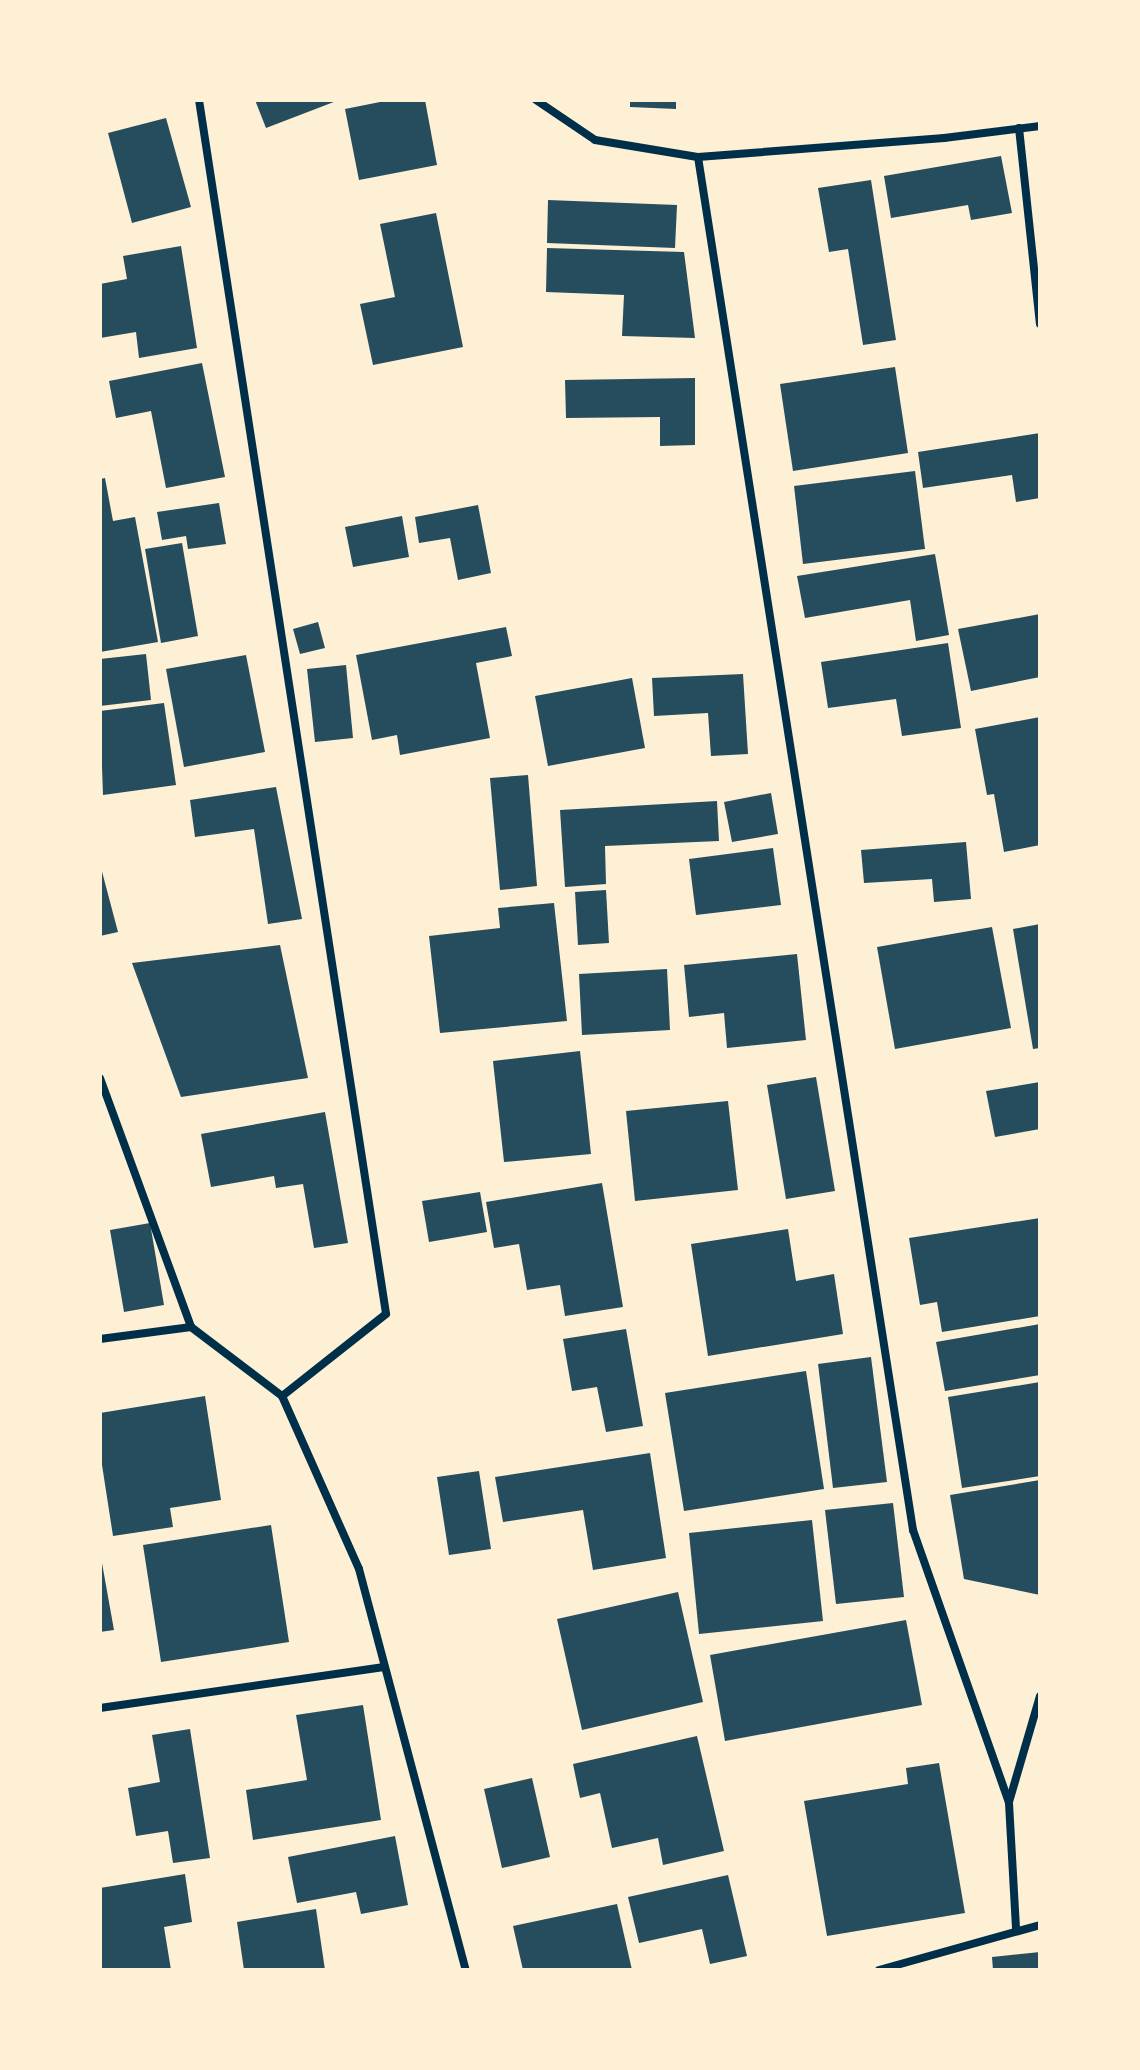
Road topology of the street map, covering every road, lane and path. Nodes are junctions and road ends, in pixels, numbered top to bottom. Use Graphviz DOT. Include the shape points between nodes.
graph roads {
  1 [pos="199,100"];
  2 [pos="536,100"];
  3 [pos="1040,126"];
  4 [pos="1019,128"];
  5 [pos="698,157"];
  6 [pos="1040,324"];
  7 [pos="100,1078"];
  8 [pos="191,1327"];
  9 [pos="100,1339"];
  10 [pos="282,1396"];
  11 [pos="384,1667"];
  12 [pos="1040,1696"];
  13 [pos="100,1708"];
  14 [pos="1009,1803"];
  15 [pos="1040,1925"];
  16 [pos="1016,1929"];
  17 [pos="466,1970"];
  18 [pos="879,1970"];
  1 -- 10 [label="street" via="386,1314"];
  2 -- 5 [label="street" via="595,140"];
  3 -- 4 [label="street"];
  4 -- 5 [label="street"];
  4 -- 6 [label="street"];
  5 -- 14 [label="street" via="913,1530"];
  7 -- 8 [label="street"];
  8 -- 9 [label="street"];
  8 -- 10 [label="street"];
  10 -- 11 [label="street" via="359,1569"];
  11 -- 13 [label="street"];
  11 -- 17 [label="street"];
  12 -- 14 [label="street"];
  14 -- 16 [label="street"];
  15 -- 16 [label="street"];
  16 -- 18 [label="street"];
}
